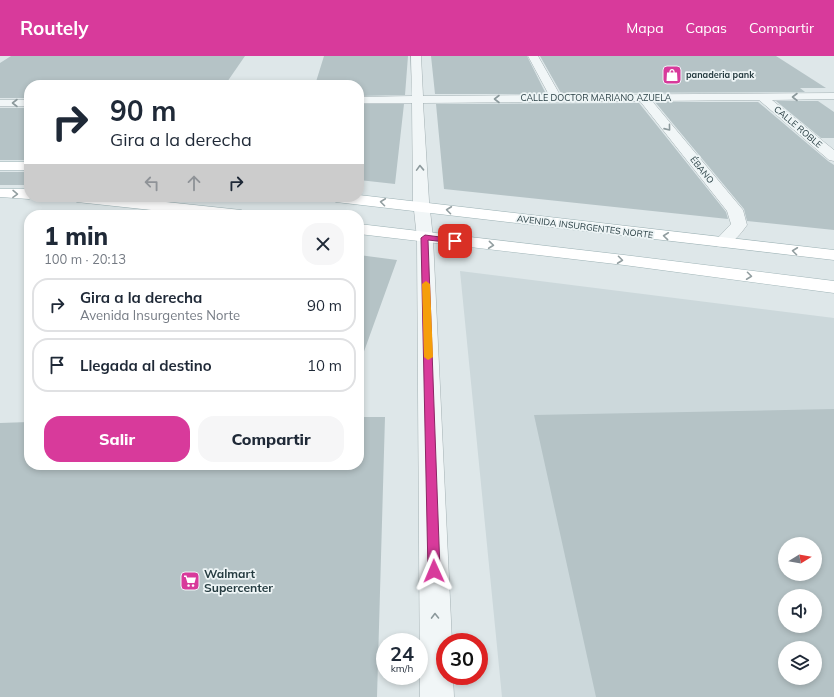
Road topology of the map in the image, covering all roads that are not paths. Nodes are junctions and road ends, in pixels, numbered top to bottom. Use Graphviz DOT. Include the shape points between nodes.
graph roads {
  1 [pos="416,56"];
  2 [pos="533,56"];
  3 [pos="834,96"];
  4 [pos="762,97"];
  5 [pos="644,98"];
  6 [pos="557,99"];
  7 [pos="364,100"];
  8 [pos="418,100"];
  9 [pos="0,103"];
  10 [pos="24,103"];
  11 [pos="834,157"];
  12 [pos="0,166"];
  13 [pos="24,166"];
  14 [pos="0,193"];
  15 [pos="24,194"];
  16 [pos="364,200"];
  17 [pos="123,202"];
  18 [pos="421,207"];
  19 [pos="195,210"];
  20 [pos="364,231"];
  21 [pos="425,238"];
  22 [pos="722,242"];
  23 [pos="834,256"];
  24 [pos="834,287"];
  25 [pos="437,697"];
  1 -- 8 [label="street"];
  2 -- 6 [label="street"];
  3 -- 4 [label="street, CALLE DOCTOR MARIANO AZUELA, one-way"];
  4 -- 5 [label="street, CALLE DOCTOR MARIANO AZUELA"];
  4 -- 11 [label="street, CALLE ROBLE"];
  5 -- 6 [label="street, CALLE DOCTOR MARIANO AZUELA"];
  5 -- 22 [label="street, ÉBANO, one-way" via="735,210 739,225"];
  6 -- 8 [label="street, CALLE DOCTOR MARIANO AZUELA, one-way"];
  7 -- 8 [label="street, CALLE DOCTOR MARIANO AZUELA"];
  18 -- 8 [label="street, one-way"];
  10 -- 9 [label="street, one-way"];
  12 -- 13 [label="main road"];
  14 -- 15 [label="main road, one-way"];
  18 -- 16 [label="main road, AVENIDA INSURGENTES NORTE, one-way"];
  17 -- 19 [label="main road"];
  18 -- 21 [label="street"];
  22 -- 18 [label="main road, AVENIDA INSURGENTES NORTE, one-way"];
  20 -- 21 [label="main road"];
  21 -- 24 [label="main road, one-way"];
  25 -- 21 [label="street, one-way"];
  23 -- 22 [label="main road, AVENIDA INSURGENTES NORTE, one-way"];
}
